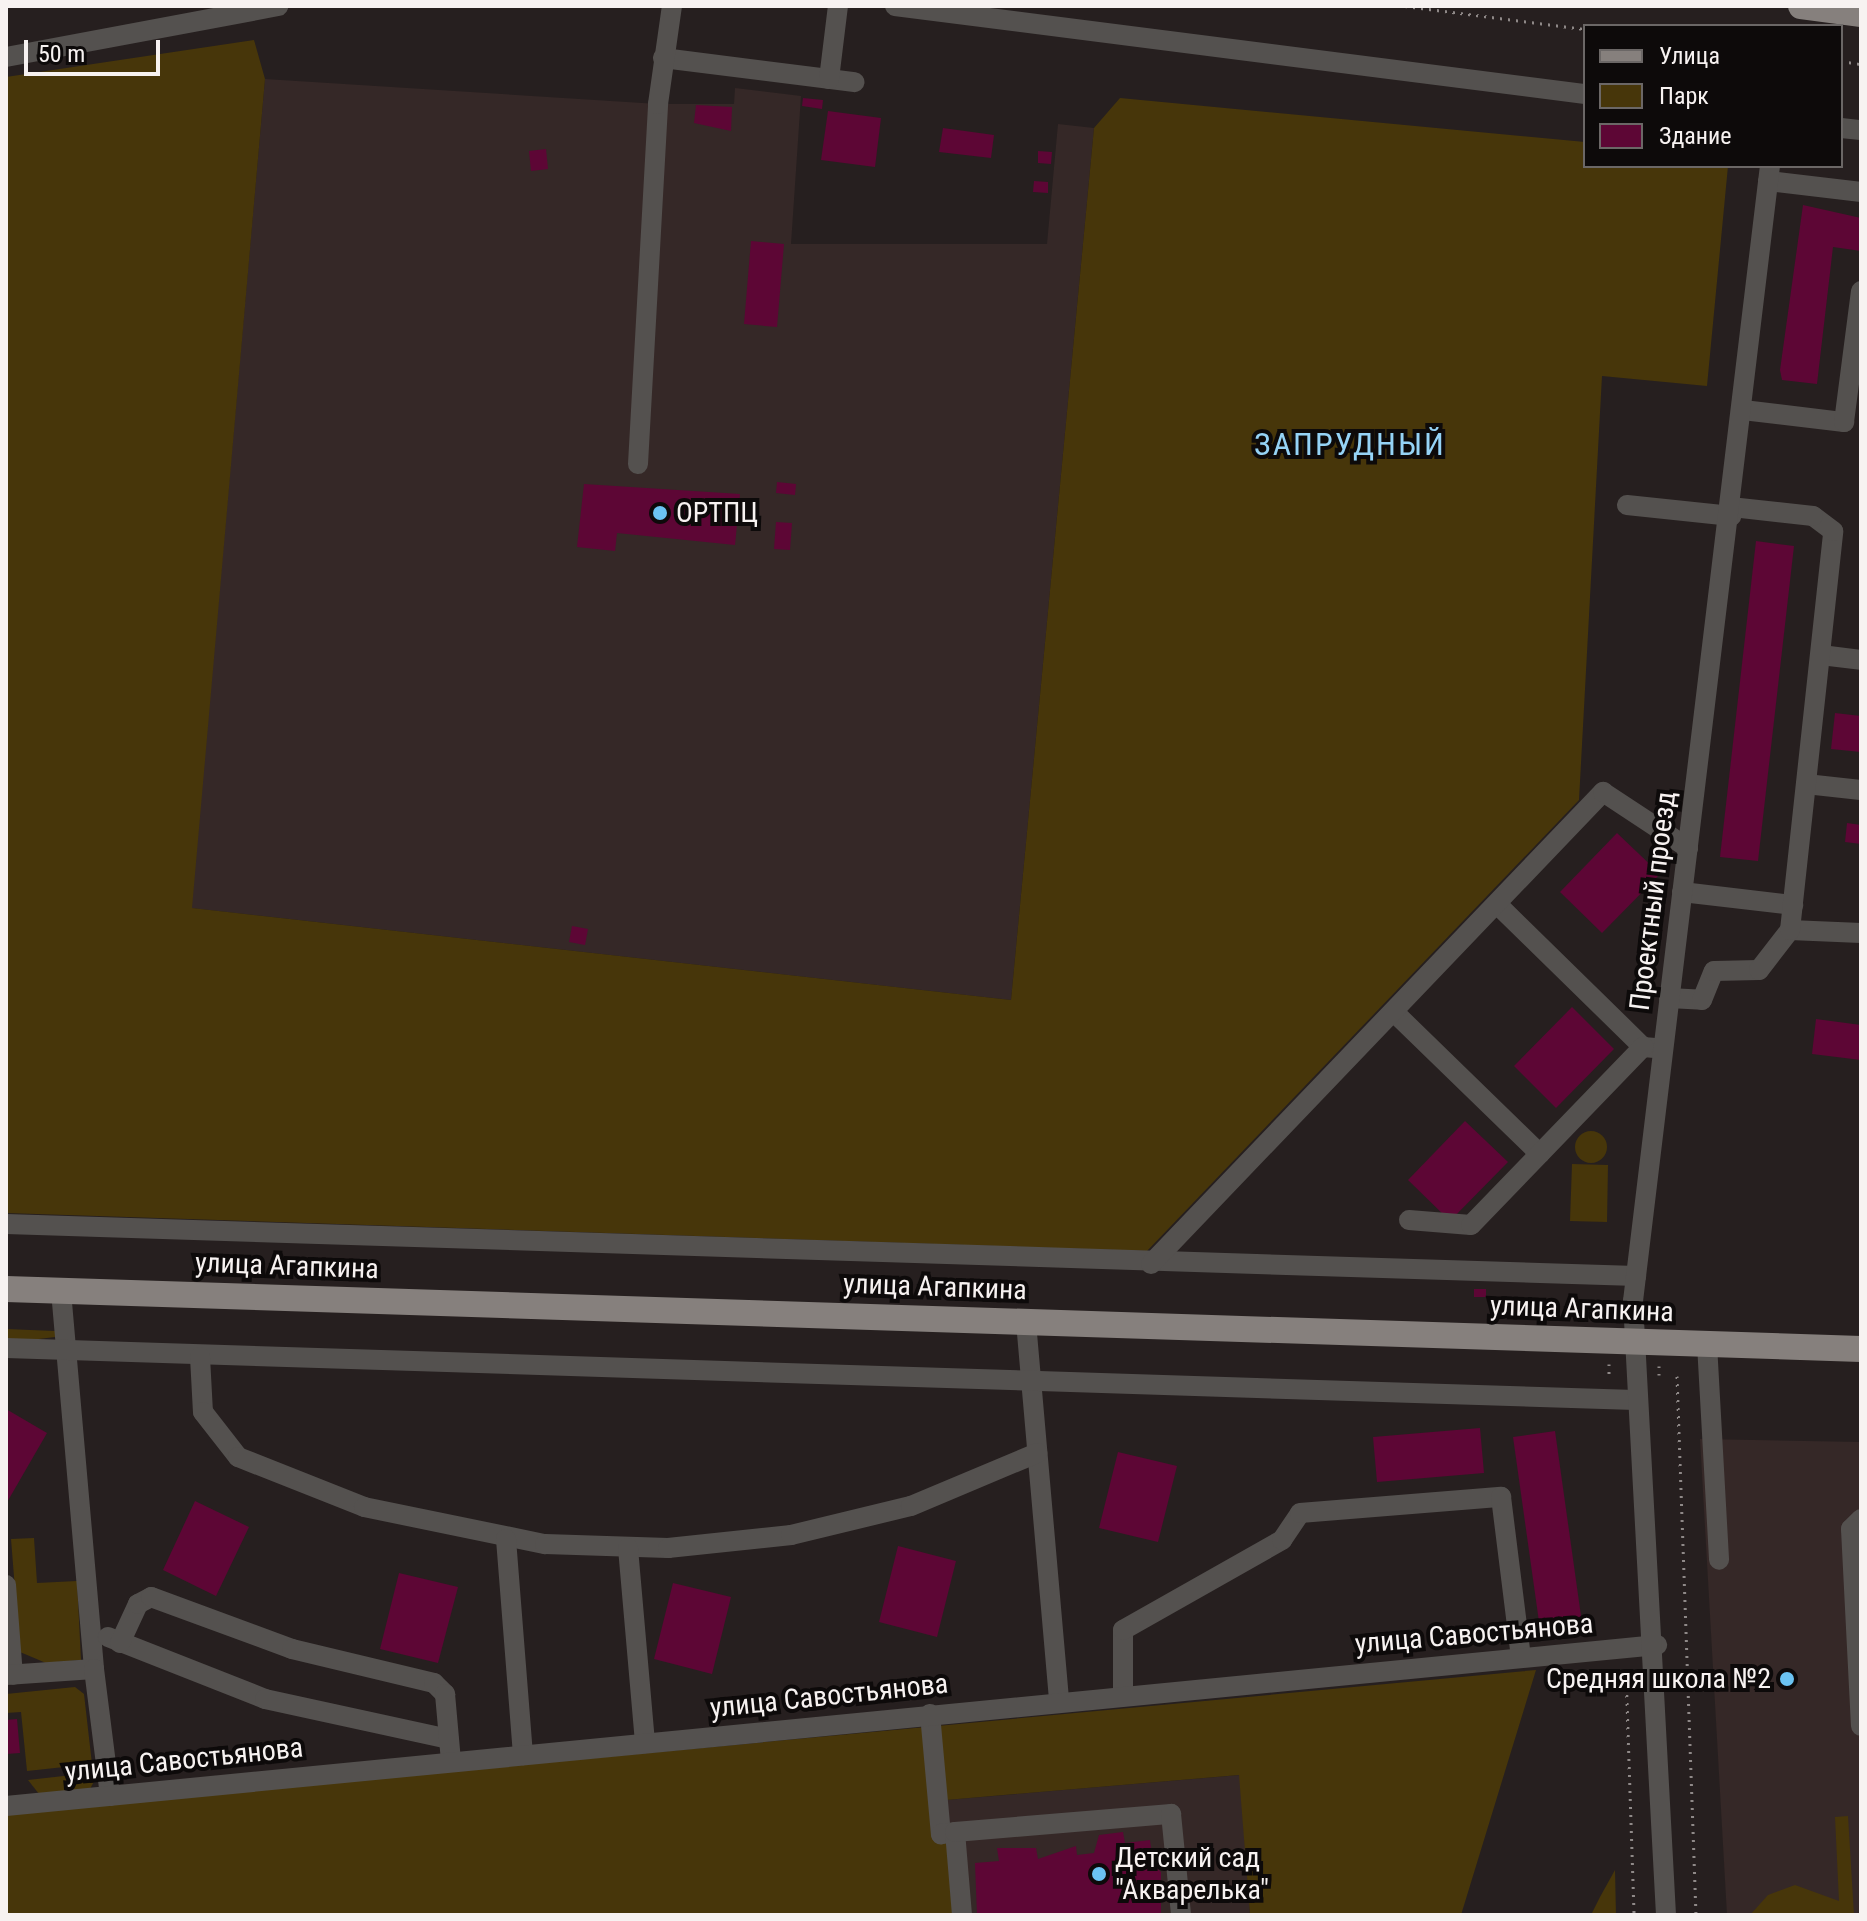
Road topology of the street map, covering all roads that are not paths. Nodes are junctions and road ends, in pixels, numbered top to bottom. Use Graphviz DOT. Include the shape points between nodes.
graph roads {
  1 [pos="278,6"];
  2 [pos="672,6"];
  3 [pos="838,6"];
  4 [pos="895,6"];
  5 [pos="1801,6"];
  6 [pos="1861,14"];
  7 [pos="6,57"];
  8 [pos="663,58"];
  9 [pos="829,79"];
  10 [pos="854,82"];
  11 [pos="1583,94"];
  12 [pos="1769,174"];
  13 [pos="1861,192"];
  14 [pos="1861,291"];
  15 [pos="1743,410"];
  16 [pos="1852,420"];
  17 [pos="638,464"];
  18 [pos="1627,505"];
  19 [pos="1732,512"];
  20 [pos="1821,655"];
  21 [pos="1861,660"];
  22 [pos="1806,784"];
  23 [pos="1861,790"];
  24 [pos="1688,848"];
  25 [pos="1682,892"];
  26 [pos="1498,905"];
  27 [pos="1793,905"];
  28 [pos="1790,930"];
  29 [pos="1861,933"];
  30 [pos="1669,998"];
  31 [pos="1395,1013"];
  32 [pos="1653,1048"];
  33 [pos="1540,1154"];
  34 [pos="1409,1220"];
  35 [pos="6,1224"];
  36 [pos="1151,1264"];
  37 [pos="1636,1276"];
  38 [pos="6,1289"];
  39 [pos="61,1291"];
  40 [pos="1026,1322"];
  41 [pos="1631,1342"];
  42 [pos="1707,1344"];
  43 [pos="6,1348"];
  44 [pos="64,1349"];
  45 [pos="1861,1349"];
  46 [pos="200,1357"];
  47 [pos="1031,1384"];
  48 [pos="1635,1400"];
  49 [pos="1037,1453"];
  50 [pos="1861,1519"];
  51 [pos="506,1539"];
  52 [pos="628,1548"];
  53 [pos="1719,1560"];
  54 [pos="6,1585"];
  55 [pos="90,1628"];
  56 [pos="120,1643"];
  57 [pos="1657,1645"];
  58 [pos="1521,1658"];
  59 [pos="94,1669"];
  60 [pos="10,1675"];
  61 [pos="1123,1696"];
  62 [pos="1059,1703"];
  63 [pos="930,1714"];
  64 [pos="1861,1726"];
  65 [pos="449,1739"];
  66 [pos="645,1743"];
  67 [pos="523,1755"];
  68 [pos="451,1761"];
  69 [pos="110,1796"];
  70 [pos="6,1806"];
  71 [pos="955,1832"];
  72 [pos="962,1915"];
  73 [pos="1181,1915"];
  74 [pos="1666,1915"];
  1 -- 7 [label="street"];
  2 -- 8 [label="street"];
  3 -- 9 [label="street"];
  4 -- 11 [label="street"];
  5 -- 6 [label="main road"];
  8 -- 9 [label="street"];
  8 -- 17 [label="street"];
  9 -- 10 [label="street"];
  12 -- 13 [label="street"];
  12 -- 15 [label="street, Проектный проезд"];
  14 -- 16 [label="street"];
  15 -- 16 [label="street"];
  15 -- 19 [label="street, Проектный проезд"];
  18 -- 19 [label="street"];
  19 -- 20 [label="street" via="1813,516 1833,531"];
  19 -- 24 [label="street, Проектный проезд"];
  20 -- 21 [label="street"];
  20 -- 22 [label="street"];
  22 -- 23 [label="street"];
  22 -- 27 [label="street"];
  24 -- 25 [label="street, Проектный проезд"];
  24 -- 26 [label="street" via="1603,792"];
  25 -- 27 [label="street"];
  25 -- 30 [label="street, Проектный проезд"];
  26 -- 31 [label="street"];
  26 -- 32 [label="street"];
  27 -- 28 [label="street"];
  28 -- 29 [label="street"];
  28 -- 30 [label="street" via="1759,970 1714,971 1702,1000"];
  30 -- 32 [label="street, Проектный проезд"];
  31 -- 33 [label="street"];
  31 -- 36 [label="street"];
  32 -- 33 [label="street"];
  32 -- 37 [label="street, Проектный проезд"];
  33 -- 34 [label="street" via="1471,1225"];
  35 -- 36 [label="street"];
  36 -- 37 [label="street"];
  37 -- 41 [label="street, Проектный проезд"];
  38 -- 39 [label="main road, улица Агапкина"];
  39 -- 40 [label="main road, улица Агапкина"];
  39 -- 44 [label="street"];
  40 -- 41 [label="main road, улица Агапкина"];
  40 -- 47 [label="street"];
  41 -- 42 [label="main road, улица Агапкина"];
  41 -- 48 [label="street, Проектный проезд"];
  42 -- 45 [label="main road, улица Агапкина"];
  42 -- 53 [label="street"];
  43 -- 44 [label="street"];
  44 -- 46 [label="street"];
  44 -- 55 [label="street"];
  46 -- 47 [label="street"];
  46 -- 51 [label="street" via="203,1412 238,1457 364,1507"];
  47 -- 48 [label="street"];
  47 -- 49 [label="street"];
  48 -- 57 [label="street, Проектный проезд"];
  49 -- 52 [label="street" via="970,1486 852,1523 730,1544"];
  49 -- 62 [label="street"];
  50 -- 64 [label="street" via="1851,1529"];
  51 -- 52 [label="street"];
  51 -- 67 [label="street"];
  52 -- 66 [label="street"];
  54 -- 60 [label="street"];
  55 -- 56 [label="street"];
  55 -- 59 [label="street"];
  56 -- 65 [label="street" via="265,1699"];
  56 -- 65 [label="street" via="141,1600 156,1598 292,1649 434,1683 445,1694"];
  57 -- 58 [label="street, улица Савостьянова"];
  57 -- 74 [label="street, Проектный проезд"];
  58 -- 61 [label="street, улица Савостьянова"];
  58 -- 61 [label="street" via="1506,1506 1496,1495 1462,1497 1295,1515 1282,1540 1123,1630"];
  59 -- 60 [label="street"];
  59 -- 69 [label="street"];
  61 -- 62 [label="street, улица Савостьянова"];
  62 -- 63 [label="street, улица Савостьянова"];
  63 -- 66 [label="street, улица Савостьянова"];
  63 -- 71 [label="street" via="941,1834"];
  65 -- 68 [label="street"];
  66 -- 67 [label="street, улица Савостьянова"];
  67 -- 68 [label="street, улица Савостьянова"];
  68 -- 69 [label="street, улица Савостьянова"];
  69 -- 70 [label="street, улица Савостьянова"];
  71 -- 72 [label="street"];
  71 -- 73 [label="street" via="1171,1814"];
}
